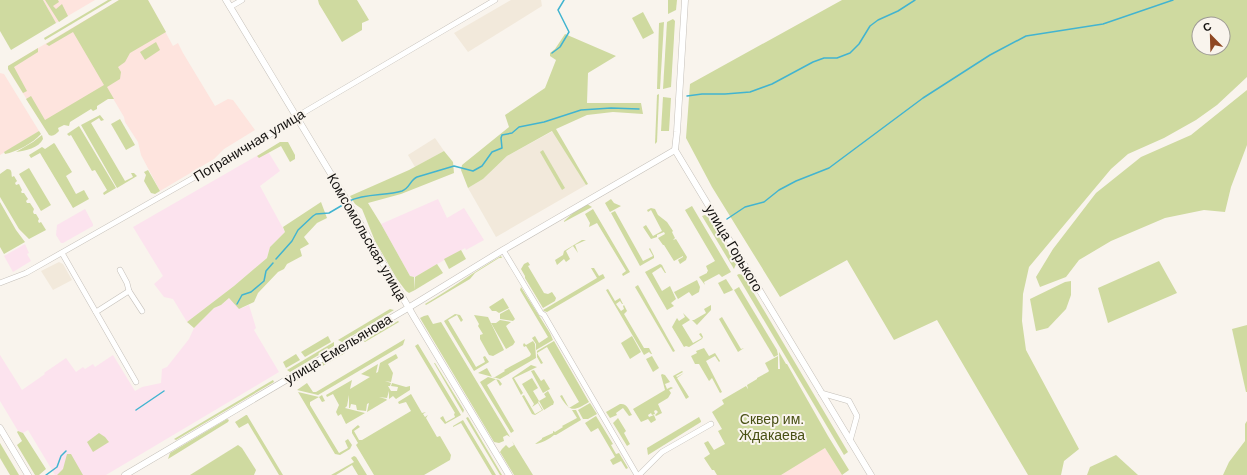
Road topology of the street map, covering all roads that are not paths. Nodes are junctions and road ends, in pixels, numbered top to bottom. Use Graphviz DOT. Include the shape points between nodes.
graph roads {
  1 [pos="226,0"];
  2 [pos="242,0"];
  3 [pos="495,0"];
  4 [pos="685,0"];
  5 [pos="230,8"];
  6 [pos="296,117"];
  7 [pos="675,150"];
  8 [pos="503,250"];
  9 [pos="62,253"];
  10 [pos="120,270"];
  11 [pos="0,283"];
  12 [pos="129,291"];
  13 [pos="408,308"];
  14 [pos="142,311"];
  15 [pos="96,312"];
  16 [pos="136,382"];
  17 [pos="822,393"];
  18 [pos="710,424"];
  19 [pos="0,428"];
  20 [pos="850,441"];
  21 [pos="28,475"];
  22 [pos="125,475"];
  23 [pos="509,475"];
  24 [pos="638,475"];
  25 [pos="871,475"];
  1 -- 5 [label="main road, Комсомольская улица"];
  2 -- 5 [label="street"];
  3 -- 6 [label="street, Пограничная улица"];
  4 -- 7 [label="main road"];
  5 -- 6 [label="main road, Комсомольская улица"];
  6 -- 9 [label="street, Пограничная улица" via="284,127"];
  6 -- 13 [label="main road, Комсомольская улица"];
  7 -- 8 [label="main road, улица Емельянова"];
  7 -- 17 [label="main road, улица Горького"];
  8 -- 13 [label="main road, улица Емельянова"];
  8 -- 24 [label="street"];
  9 -- 11 [label="street, Пограничная улица" via="26,273"];
  9 -- 15 [label="street"];
  10 -- 12 [label="street"];
  12 -- 14 [label="street"];
  12 -- 15 [label="street"];
  13 -- 22 [label="main road, улица Емельянова"];
  13 -- 23 [label="main road, Комсомольская улица"];
  15 -- 16 [label="street"];
  17 -- 20 [label="main road, улица Горького"];
  17 -- 20 [label="street" via="849,401 857,416"];
  18 -- 24 [label="street" via="662,452"];
  19 -- 21 [label="main road"];
  20 -- 25 [label="main road, улица Горького"];
}
